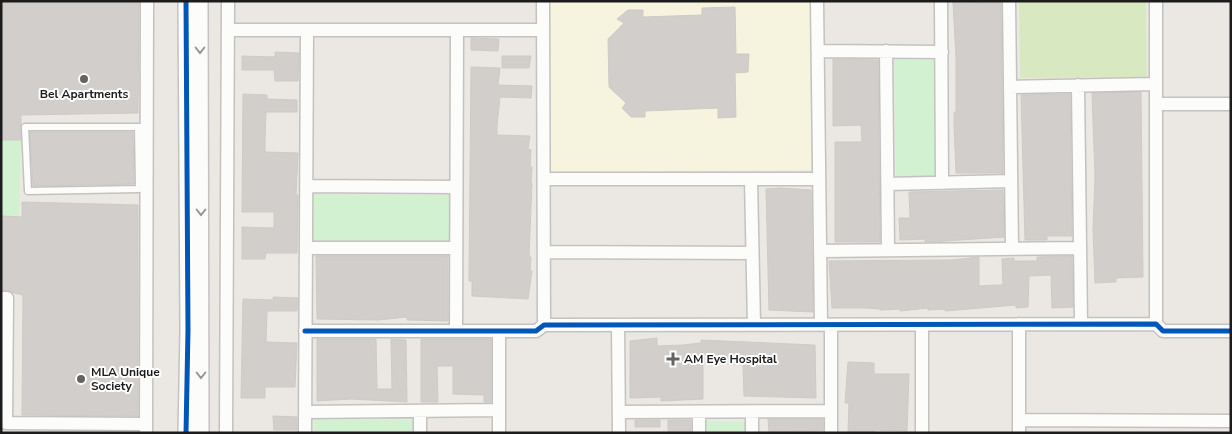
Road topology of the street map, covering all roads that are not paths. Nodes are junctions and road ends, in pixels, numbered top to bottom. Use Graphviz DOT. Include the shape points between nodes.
graph roads {
  1 [pos="147,1"];
  2 [pos="186,1"];
  3 [pos="200,1"];
  4 [pos="228,1"];
  5 [pos="543,1"];
  6 [pos="817,1"];
  7 [pos="941,1"];
  8 [pos="1009,1"];
  9 [pos="1156,1"];
  10 [pos="228,30"];
  11 [pos="307,30"];
  12 [pos="456,30"];
  13 [pos="543,30"];
  14 [pos="886,51"];
  15 [pos="818,52"];
  16 [pos="942,52"];
  17 [pos="1156,84"];
  18 [pos="1078,85"];
  19 [pos="1010,87"];
  20 [pos="1156,104"];
  21 [pos="1231,104"];
  22 [pos="143,127"];
  23 [pos="544,179"];
  24 [pos="751,179"];
  25 [pos="819,179"];
  26 [pos="1011,181"];
  27 [pos="942,183"];
  28 [pos="888,184"];
  29 [pos="306,186"];
  30 [pos="456,187"];
  31 [pos="306,248"];
  32 [pos="456,248"];
  33 [pos="1012,248"];
  34 [pos="1080,248"];
  35 [pos="888,250"];
  36 [pos="820,251"];
  37 [pos="544,252"];
  38 [pos="752,253"];
  39 [pos="1,298"];
  40 [pos="922,324"];
  41 [pos="1020,324"];
  42 [pos="1080,324"];
  43 [pos="1156,324"];
  44 [pos="544,325"];
  45 [pos="618,325"];
  46 [pos="754,325"];
  47 [pos="826,325"];
  48 [pos="306,331"];
  49 [pos="456,331"];
  50 [pos="499,331"];
  51 [pos="1231,331"];
  52 [pos="499,410"];
  53 [pos="420,411"];
  54 [pos="831,411"];
  55 [pos="305,412"];
  56 [pos="618,412"];
  57 [pos="699,412"];
  58 [pos="752,412"];
  59 [pos="1231,421"];
  60 [pos="1020,426"];
  61 [pos="146,428"];
  62 [pos="186,433"];
  63 [pos="201,433"];
  64 [pos="226,433"];
  65 [pos="305,433"];
  66 [pos="420,433"];
  67 [pos="499,433"];
  68 [pos="619,433"];
  69 [pos="699,433"];
  70 [pos="752,433"];
  71 [pos="832,433"];
  72 [pos="922,433"];
  1 -- 22 [label="street"];
  2 -- 62 [label="street"];
  3 -- 63 [label="street, one-way"];
  4 -- 10 [label="street"];
  5 -- 13 [label="street"];
  6 -- 15 [label="street"];
  7 -- 16 [label="street"];
  8 -- 19 [label="street"];
  9 -- 17 [label="street"];
  10 -- 11 [label="street"];
  10 -- 64 [label="street"];
  11 -- 12 [label="street"];
  11 -- 29 [label="street"];
  12 -- 13 [label="street"];
  12 -- 30 [label="street"];
  13 -- 23 [label="street"];
  14 -- 15 [label="street"];
  14 -- 16 [label="street"];
  14 -- 28 [label="street"];
  15 -- 25 [label="street"];
  16 -- 27 [label="street"];
  17 -- 18 [label="street"];
  17 -- 20 [label="street"];
  18 -- 19 [label="street"];
  18 -- 34 [label="street"];
  19 -- 26 [label="street"];
  20 -- 21 [label="street"];
  20 -- 43 [label="street"];
  22 -- 22 [label="lane" via="26,126 28,192 139,189"];
  22 -- 61 [label="street"];
  23 -- 24 [label="street"];
  23 -- 37 [label="street"];
  24 -- 25 [label="street"];
  24 -- 38 [label="street"];
  25 -- 36 [label="street"];
  26 -- 27 [label="street"];
  26 -- 33 [label="street"];
  27 -- 28 [label="street"];
  28 -- 35 [label="street"];
  29 -- 30 [label="street"];
  29 -- 31 [label="street"];
  30 -- 32 [label="street"];
  31 -- 32 [label="street"];
  31 -- 48 [label="street"];
  32 -- 49 [label="street"];
  33 -- 34 [label="street"];
  33 -- 35 [label="street"];
  34 -- 42 [label="street"];
  35 -- 36 [label="street"];
  36 -- 47 [label="street"];
  37 -- 38 [label="street"];
  37 -- 44 [label="street"];
  38 -- 46 [label="street"];
  39 -- 61 [label="street" via="7,298 6,423"];
  40 -- 41 [label="street"];
  40 -- 47 [label="street"];
  40 -- 72 [label="street"];
  41 -- 42 [label="street"];
  41 -- 60 [label="street"];
  42 -- 43 [label="street"];
  43 -- 51 [label="street" via="1164,331"];
  44 -- 45 [label="street"];
  44 -- 50 [label="street" via="536,331"];
  45 -- 46 [label="street"];
  45 -- 56 [label="street"];
  46 -- 47 [label="street"];
  47 -- 54 [label="street"];
  48 -- 49 [label="street"];
  48 -- 55 [label="street"];
  49 -- 50 [label="street"];
  50 -- 52 [label="street"];
  52 -- 53 [label="street"];
  52 -- 67 [label="street"];
  53 -- 55 [label="street"];
  53 -- 66 [label="street"];
  54 -- 58 [label="street"];
  54 -- 71 [label="street"];
  55 -- 65 [label="street"];
  56 -- 57 [label="street"];
  56 -- 68 [label="street"];
  57 -- 58 [label="street"];
  57 -- 69 [label="street"];
  58 -- 70 [label="street"];
  59 -- 60 [label="street"];
}
